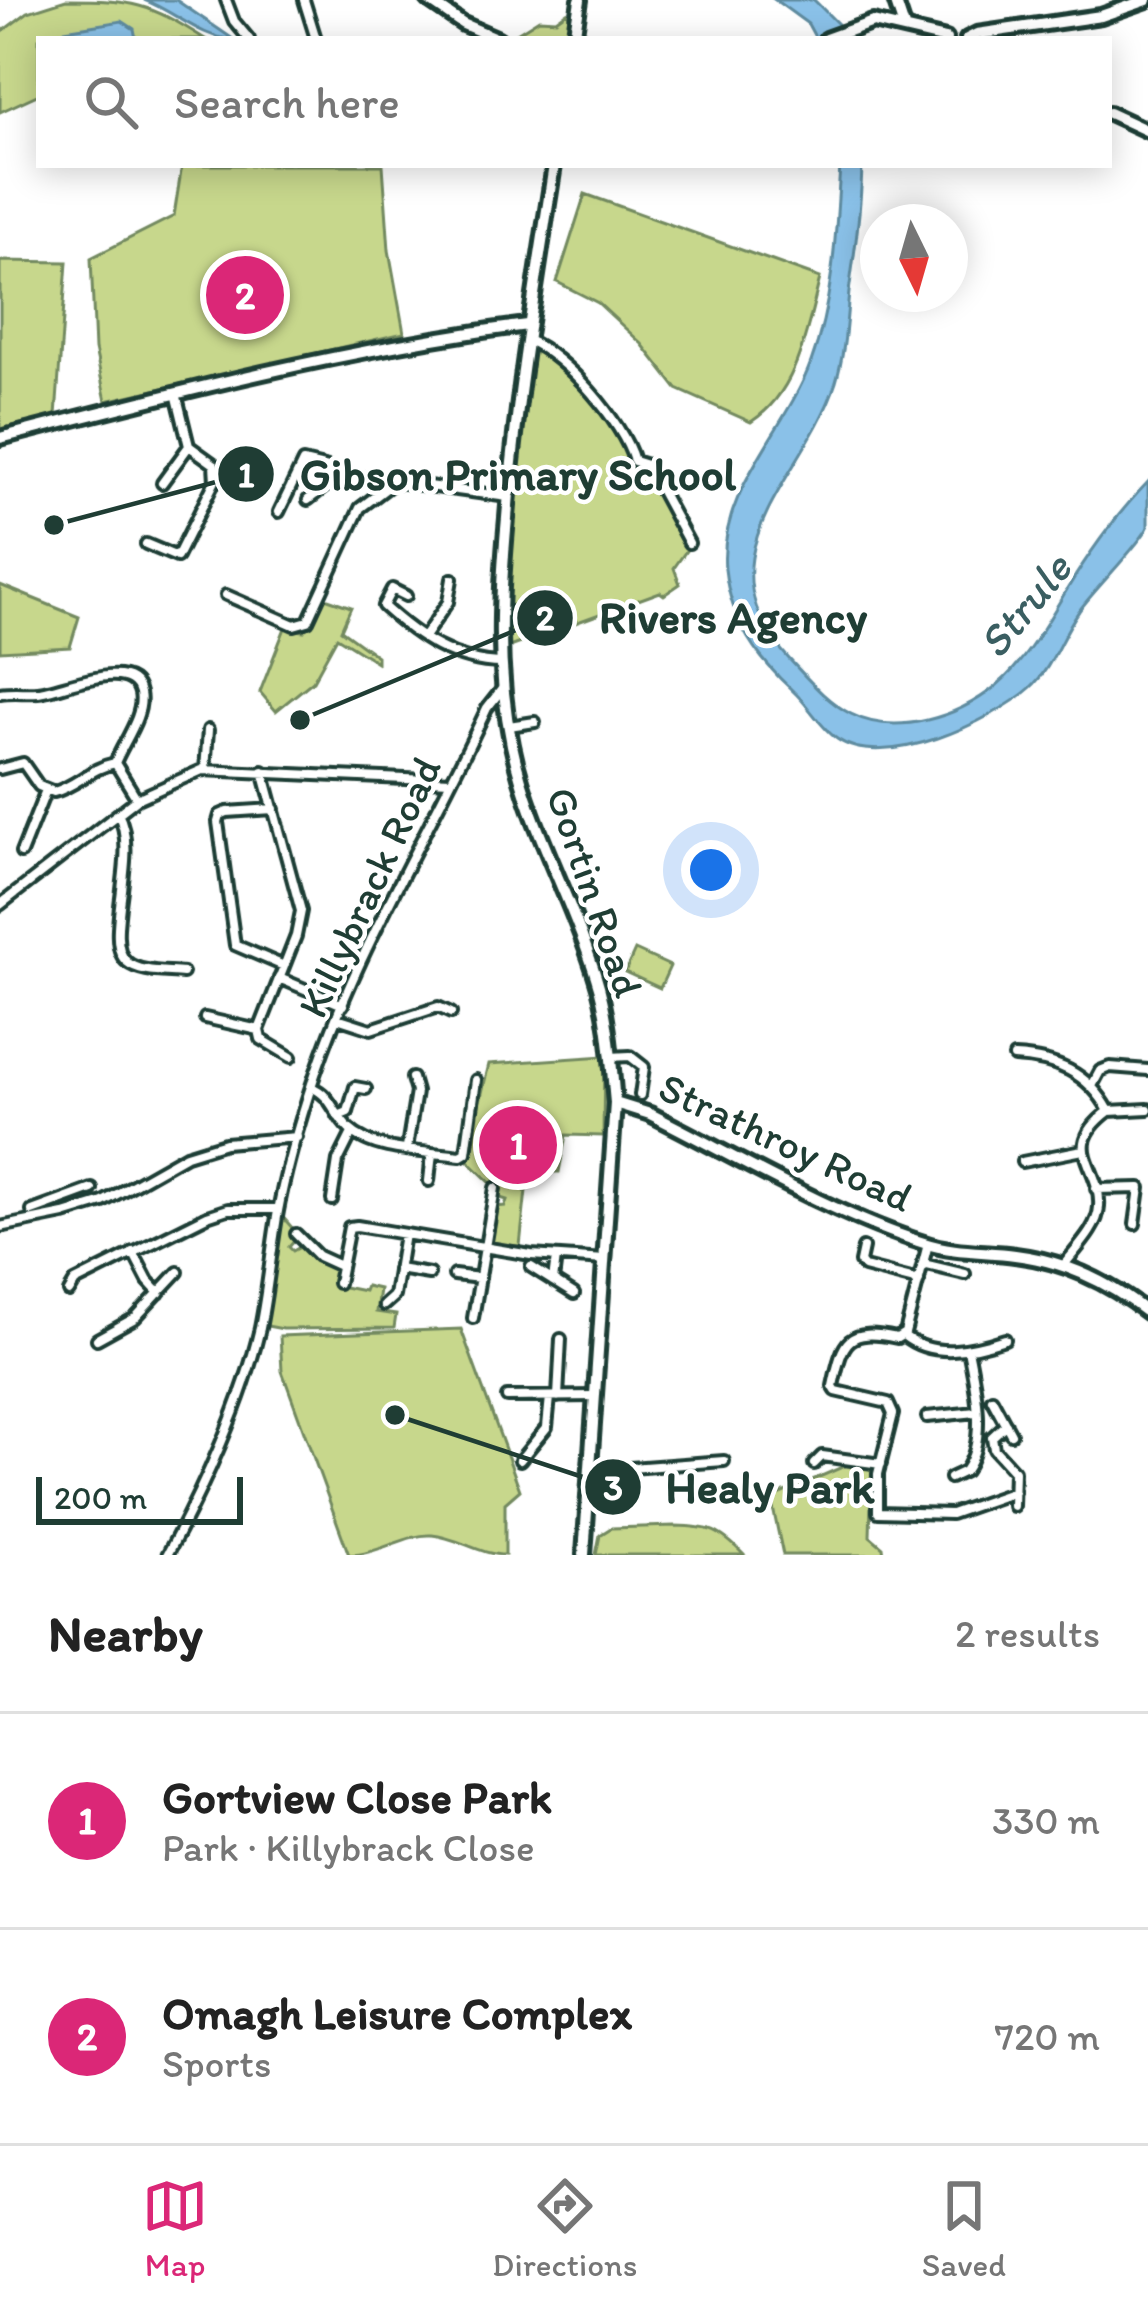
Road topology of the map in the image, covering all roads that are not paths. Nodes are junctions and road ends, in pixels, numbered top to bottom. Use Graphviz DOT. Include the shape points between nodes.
graph roads {
  1 [pos="226,0"];
  2 [pos="304,0"];
  3 [pos="428,0"];
  4 [pos="580,0"];
  5 [pos="896,0"];
  6 [pos="1147,0"];
  7 [pos="1113,6"];
  8 [pos="903,33"];
  9 [pos="246,36"];
  10 [pos="315,36"];
  11 [pos="491,36"];
  12 [pos="574,36"];
  13 [pos="833,36"];
  14 [pos="973,36"];
  15 [pos="1112,114"];
  16 [pos="1148,131"];
  17 [pos="553,168"];
  18 [pos="526,332"];
  19 [pos="176,393"];
  20 [pos="0,439"];
  21 [pos="189,446"];
  22 [pos="337,476"];
  23 [pos="398,480"];
  24 [pos="162,483"];
  25 [pos="298,496"];
  26 [pos="508,497"];
  27 [pos="279,512"];
  28 [pos="689,542"];
  29 [pos="146,544"];
  30 [pos="452,578"];
  31 [pos="226,595"];
  32 [pos="406,596"];
  33 [pos="424,638"];
  34 [pos="501,663"];
  35 [pos="502,689"];
  36 [pos="0,693"];
  37 [pos="535,722"];
  38 [pos="509,726"];
  39 [pos="208,730"];
  40 [pos="115,764"];
  41 [pos="0,769"];
  42 [pos="205,770"];
  43 [pos="263,771"];
  44 [pos="452,781"];
  45 [pos="46,790"];
  46 [pos="137,799"];
  47 [pos="274,809"];
  48 [pos="118,814"];
  49 [pos="21,853"];
  50 [pos="0,905"];
  51 [pos="284,966"];
  52 [pos="183,973"];
  53 [pos="279,978"];
  54 [pos="343,1005"];
  55 [pos="451,1013"];
  56 [pos="205,1018"];
  57 [pos="337,1018"];
  58 [pos="259,1030"];
  59 [pos="291,1058"];
  60 [pos="610,1058"];
  61 [pos="1014,1058"];
  62 [pos="1148,1070"];
  63 [pos="412,1078"];
  64 [pos="476,1080"];
  65 [pos="1092,1086"];
  66 [pos="311,1088"];
  67 [pos="366,1089"];
  68 [pos="640,1095"];
  69 [pos="615,1103"];
  70 [pos="1148,1109"];
  71 [pos="1109,1111"];
  72 [pos="338,1116"];
  73 [pos="352,1133"];
  74 [pos="297,1137"];
  75 [pos="407,1148"];
  76 [pos="1083,1150"];
  77 [pos="432,1152"];
  78 [pos="1022,1162"];
  79 [pos="335,1181"];
  80 [pos="429,1181"];
  81 [pos="351,1184"];
  82 [pos="495,1188"];
  83 [pos="92,1189"];
  84 [pos="1096,1189"];
  85 [pos="58,1200"];
  86 [pos="332,1200"];
  87 [pos="278,1209"];
  88 [pos="32,1211"];
  89 [pos="64,1214"];
  90 [pos="1135,1224"];
  91 [pos="0,1227"];
  92 [pos="404,1234"];
  93 [pos="297,1240"];
  94 [pos="928,1244"];
  95 [pos="485,1247"];
  96 [pos="863,1248"];
  97 [pos="133,1252"];
  98 [pos="556,1257"];
  99 [pos="604,1260"];
  100 [pos="923,1264"];
  101 [pos="1064,1265"];
  102 [pos="340,1266"];
  103 [pos="531,1267"];
  104 [pos="398,1269"];
  105 [pos="178,1272"];
  106 [pos="429,1274"];
  107 [pos="965,1274"];
  108 [pos="454,1275"];
  109 [pos="480,1279"];
  110 [pos="919,1281"];
  111 [pos="553,1282"];
  112 [pos="338,1283"];
  113 [pos="69,1292"];
  114 [pos="159,1293"];
  115 [pos="574,1294"];
  116 [pos="384,1305"];
  117 [pos="1148,1313"];
  118 [pos="473,1318"];
  119 [pos="903,1335"];
  120 [pos="1005,1339"];
  121 [pos="561,1340"];
  122 [pos="102,1341"];
  123 [pos="968,1349"];
  124 [pos="595,1396"];
  125 [pos="554,1397"];
  126 [pos="992,1399"];
  127 [pos="511,1400"];
  128 [pos="976,1412"];
  129 [pos="927,1417"];
  130 [pos="521,1454"];
  131 [pos="724,1461"];
  132 [pos="814,1464"];
  133 [pos="880,1464"];
  134 [pos="590,1471"];
  135 [pos="950,1478"];
  136 [pos="1013,1492"];
  137 [pos="1013,1506"];
  138 [pos="167,1555"];
  139 [pos="584,1555"];
  1 -- 9 [label="street"];
  2 -- 10 [label="street"];
  3 -- 11 [label="main road"];
  4 -- 12 [label="main road"];
  5 -- 8 [label="main road"];
  6 -- 7 [label="main road"];
  7 -- 14 [label="main road"];
  8 -- 13 [label="main road" via="873,22"];
  15 -- 16 [label="main road"];
  17 -- 18 [label="main road, Gortin Road"];
  18 -- 19 [label="main road" via="428,337"];
  18 -- 26 [label="main road, Gortin Road"];
  18 -- 28 [label="street" via="561,358 629,443 634,461 647,465"];
  19 -- 20 [label="main road"];
  19 -- 21 [label="street"];
  21 -- 24 [label="street"];
  21 -- 29 [label="street" via="214,464 215,481 177,557"];
  22 -- 23 [label="street"];
  22 -- 25 [label="street"];
  22 -- 25 [label="street" via="303,462"];
  23 -- 26 [label="street"];
  23 -- 31 [label="street" via="360,508 308,622 294,625"];
  25 -- 27 [label="street"];
  26 -- 34 [label="main road, Gortin Road"];
  30 -- 33 [label="street" via="448,602"];
  32 -- 33 [label="street" via="392,589 383,606"];
  33 -- 34 [label="street" via="467,662"];
  34 -- 35 [label="main road, Gortin Road"];
  35 -- 38 [label="main road, Gortin Road"];
  35 -- 44 [label="street, Killybrack Road"];
  36 -- 40 [label="street" via="128,677 141,697"];
  37 -- 38 [label="street"];
  38 -- 60 [label="main road, Gortin Road" via="533,820 597,977"];
  39 -- 42 [label="street"];
  40 -- 45 [label="street"];
  40 -- 46 [label="street"];
  41 -- 45 [label="street" via="19,761"];
  42 -- 43 [label="street"];
  42 -- 46 [label="street"];
  43 -- 44 [label="street"];
  43 -- 47 [label="street"];
  44 -- 54 [label="street, Killybrack Road"];
  45 -- 49 [label="street"];
  46 -- 48 [label="street"];
  47 -- 51 [label="street" via="301,910"];
  47 -- 51 [label="street" via="227,812 218,822 235,945"];
  48 -- 50 [label="street"];
  48 -- 52 [label="street" via="128,849 119,951 138,968"];
  51 -- 53 [label="street"];
  53 -- 54 [label="street"];
  53 -- 58 [label="street"];
  54 -- 57 [label="street, Killybrack Road"];
  55 -- 57 [label="street" via="438,1007 371,1029"];
  56 -- 58 [label="street"];
  57 -- 66 [label="street, Killybrack Road"];
  58 -- 59 [label="street"];
  60 -- 68 [label="street" via="629,1056 644,1067"];
  60 -- 69 [label="main road, Gortin Road"];
  61 -- 65 [label="street" via="1061,1064"];
  62 -- 65 [label="street" via="1110,1067"];
  63 -- 75 [label="street"];
  64 -- 77 [label="street" via="466,1153"];
  65 -- 71 [label="street"];
  66 -- 72 [label="street"];
  66 -- 74 [label="street, Killybrack Road"];
  67 -- 72 [label="street" via="355,1087 349,1112"];
  69 -- 94 [label="main road, Strathroy Road"];
  69 -- 99 [label="main road, Gortin Road"];
  70 -- 71 [label="street"];
  71 -- 76 [label="street"];
  72 -- 73 [label="street"];
  73 -- 75 [label="street"];
  73 -- 79 [label="street"];
  74 -- 87 [label="street, Killybrack Road"];
  74 -- 89 [label="street" via="186,1155 103,1202"];
  75 -- 77 [label="street"];
  76 -- 78 [label="street"];
  76 -- 84 [label="street"];
  77 -- 80 [label="street"];
  79 -- 81 [label="street"];
  79 -- 86 [label="street"];
  82 -- 95 [label="street"];
  83 -- 85 [label="street"];
  84 -- 90 [label="street" via="1141,1188"];
  84 -- 101 [label="street" via="1097,1217"];
  85 -- 88 [label="street"];
  85 -- 89 [label="street"];
  87 -- 97 [label="street" via="228,1209"];
  87 -- 138 [label="street, Killybrack Road" via="254,1346 205,1482"];
  89 -- 91 [label="street"];
  92 -- 95 [label="street"];
  92 -- 102 [label="street" via="349,1227"];
  92 -- 104 [label="street"];
  93 -- 102 [label="street"];
  94 -- 100 [label="street"];
  94 -- 101 [label="main road, Strathroy Road"];
  95 -- 98 [label="street"];
  95 -- 109 [label="street"];
  96 -- 110 [label="street" via="864,1267"];
  97 -- 113 [label="street"];
  97 -- 114 [label="street"];
  98 -- 99 [label="street"];
  98 -- 111 [label="street"];
  99 -- 124 [label="main road, Gortin Road"];
  100 -- 107 [label="street"];
  100 -- 110 [label="street"];
  101 -- 117 [label="main road, Strathroy Road"];
  102 -- 112 [label="street"];
  103 -- 111 [label="street"];
  104 -- 106 [label="street"];
  104 -- 116 [label="street" via="394,1297"];
  105 -- 114 [label="street"];
  108 -- 109 [label="street"];
  109 -- 118 [label="street"];
  110 -- 119 [label="street"];
  111 -- 115 [label="street"];
  114 -- 122 [label="street"];
  119 -- 123 [label="street" via="931,1348"];
  119 -- 133 [label="street" via="863,1332 850,1339 833,1386 887,1403 893,1414"];
  120 -- 123 [label="street"];
  121 -- 125 [label="street"];
  123 -- 128 [label="street"];
  124 -- 125 [label="street"];
  124 -- 134 [label="main road, Gortin Road"];
  125 -- 127 [label="street"];
  125 -- 130 [label="street" via="547,1427"];
  126 -- 136 [label="street" via="1009,1429 992,1437 1014,1471"];
  128 -- 129 [label="street"];
  128 -- 135 [label="street" via="973,1460"];
  131 -- 134 [label="street"];
  132 -- 133 [label="street" via="822,1456"];
  133 -- 136 [label="street" via="878,1512 951,1514"];
  134 -- 139 [label="main road, Gortin Road"];
  136 -- 137 [label="street"];
}
